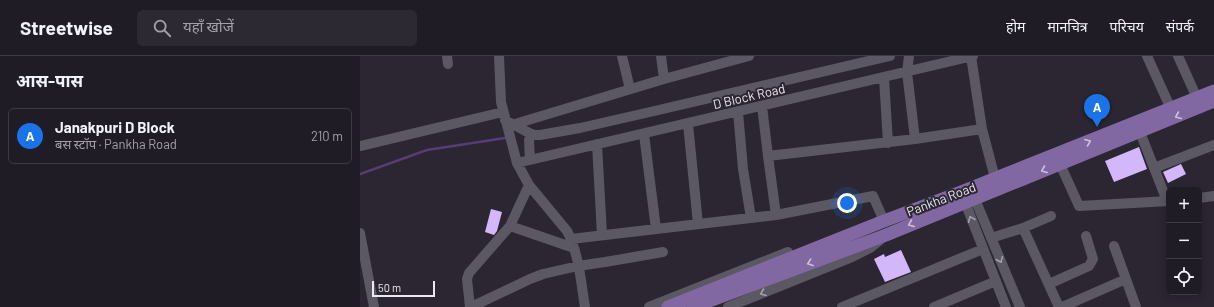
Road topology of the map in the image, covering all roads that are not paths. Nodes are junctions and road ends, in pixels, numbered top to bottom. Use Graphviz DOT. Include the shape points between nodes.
graph roads {
  1 [pos="499,56"];
  2 [pos="622,56"];
  3 [pos="661,56"];
  4 [pos="749,56"];
  5 [pos="890,56"];
  6 [pos="909,56"];
  7 [pos="972,56"];
  8 [pos="1147,56"];
  9 [pos="1178,56"];
  10 [pos="907,72"];
  11 [pos="884,78"];
  12 [pos="664,79"];
  13 [pos="630,89"];
  14 [pos="1214,91"];
  15 [pos="1197,98"];
  16 [pos="1214,102"];
  17 [pos="762,106"];
  18 [pos="1171,108"];
  19 [pos="738,112"];
  20 [pos="508,118"];
  21 [pos="688,124"];
  22 [pos="982,129"];
  23 [pos="1140,132"];
  24 [pos="532,134"];
  25 [pos="644,134"];
  26 [pos="915,140"];
  27 [pos="888,143"];
  28 [pos="598,144"];
  29 [pos="1214,145"];
  30 [pos="362,146"];
  31 [pos="768,156"];
  32 [pos="530,160"];
  33 [pos="517,163"];
  34 [pos="1060,164"];
  35 [pos="1154,168"];
  36 [pos="995,178"];
  37 [pos="529,185"];
  38 [pos="967,195"];
  39 [pos="1166,196"];
  40 [pos="1214,196"];
  41 [pos="1202,198"];
  42 [pos="1166,201"];
  43 [pos="776,215"];
  44 [pos="1050,216"];
  45 [pos="751,218"];
  46 [pos="884,222"];
  47 [pos="698,224"];
  48 [pos="510,226"];
  49 [pos="1023,228"];
  50 [pos="656,229"];
  51 [pos="360,233"];
  52 [pos="602,235"];
  53 [pos="886,235"];
  54 [pos="1086,236"];
  55 [pos="991,238"];
  56 [pos="572,244"];
  57 [pos="1114,246"];
  58 [pos="983,249"];
  59 [pos="663,252"];
  60 [pos="578,266"];
  61 [pos="1126,279"];
  62 [pos="996,280"];
  63 [pos="1049,284"];
  64 [pos="698,301"];
  65 [pos="739,305"];
  66 [pos="374,307"];
  67 [pos="471,307"];
  68 [pos="585,307"];
  69 [pos="649,307"];
  70 [pos="668,307"];
  71 [pos="728,307"];
  72 [pos="842,307"];
  73 [pos="934,307"];
  74 [pos="1006,307"];
  75 [pos="1020,307"];
  76 [pos="1061,307"];
  77 [pos="1135,307"];
  1 -- 20 [label="street" via="501,102"];
  2 -- 13 [label="street"];
  3 -- 12 [label="street"];
  4 -- 12 [label="street"];
  5 -- 24 [label="street" via="580,128"];
  6 -- 10 [label="street"];
  7 -- 10 [label="street, D Block Road"];
  7 -- 22 [label="street"];
  8 -- 18 [label="street"];
  9 -- 15 [label="street"];
  10 -- 11 [label="street, D Block Road"];
  10 -- 26 [label="street"];
  11 -- 17 [label="street, D Block Road"];
  11 -- 27 [label="street"];
  12 -- 13 [label="street"];
  13 -- 20 [label="street"];
  14 -- 15 [label="main road, Pankha Road"];
  15 -- 18 [label="main road, Pankha Road"];
  16 -- 23 [label="main road, Pankha Road, one-way"];
  17 -- 19 [label="street, D Block Road"];
  17 -- 31 [label="street"];
  36 -- 18 [label="main road, Pankha Road, one-way"];
  19 -- 21 [label="street, D Block Road"];
  19 -- 45 [label="street"];
  20 -- 24 [label="street"];
  20 -- 30 [label="street"];
  20 -- 33 [label="street"];
  21 -- 25 [label="street, D Block Road"];
  21 -- 47 [label="street"];
  22 -- 26 [label="street"];
  22 -- 36 [label="street"];
  23 -- 34 [label="main road, Pankha Road"];
  23 -- 35 [label="street"];
  24 -- 32 [label="street" via="529,140"];
  25 -- 28 [label="street, D Block Road"];
  25 -- 50 [label="street"];
  26 -- 27 [label="street"];
  27 -- 31 [label="street"];
  28 -- 32 [label="street, D Block Road"];
  28 -- 52 [label="street"];
  29 -- 35 [label="street"];
  31 -- 43 [label="street"];
  32 -- 33 [label="street, D Block Road"];
  33 -- 37 [label="street"];
  34 -- 38 [label="main road, Pankha Road, one-way"];
  34 -- 42 [label="street" via="1079,206"];
  35 -- 39 [label="street"];
  36 -- 38 [label="main road, Pankha Road"];
  37 -- 48 [label="street"];
  37 -- 56 [label="street" via="567,231"];
  38 -- 46 [label="main road, Pankha Road"];
  38 -- 53 [label="main road, Pankha Road, one-way"];
  38 -- 55 [label="street"];
  58 -- 38 [label="street, one-way" via="968,213"];
  40 -- 41 [label="street"];
  43 -- 45 [label="street"];
  43 -- 46 [label="street" via="873,196"];
  44 -- 49 [label="street"];
  45 -- 47 [label="street"];
  46 -- 64 [label="main road, Pankha Road"];
  46 -- 69 [label="street" via="857,225"];
  47 -- 50 [label="street"];
  48 -- 56 [label="street"];
  48 -- 67 [label="street" via="469,273 467,278"];
  49 -- 55 [label="street"];
  49 -- 63 [label="street"];
  50 -- 52 [label="street"];
  51 -- 66 [label="street"];
  52 -- 56 [label="street"];
  53 -- 64 [label="main road, Pankha Road, one-way"];
  53 -- 65 [label="street, one-way" via="870,248 852,257"];
  54 -- 63 [label="street" via="1093,259 1089,266"];
  55 -- 75 [label="street, one-way"];
  56 -- 60 [label="street"];
  57 -- 61 [label="street"];
  58 -- 62 [label="street"];
  58 -- 72 [label="street"];
  59 -- 60 [label="street"];
  60 -- 67 [label="street" via="536,276"];
  60 -- 68 [label="street"];
  61 -- 76 [label="street"];
  61 -- 77 [label="street"];
  62 -- 73 [label="street"];
  62 -- 74 [label="street"];
  63 -- 76 [label="street"];
  64 -- 70 [label="main road, Pankha Road"];
  65 -- 71 [label="street"];
}
